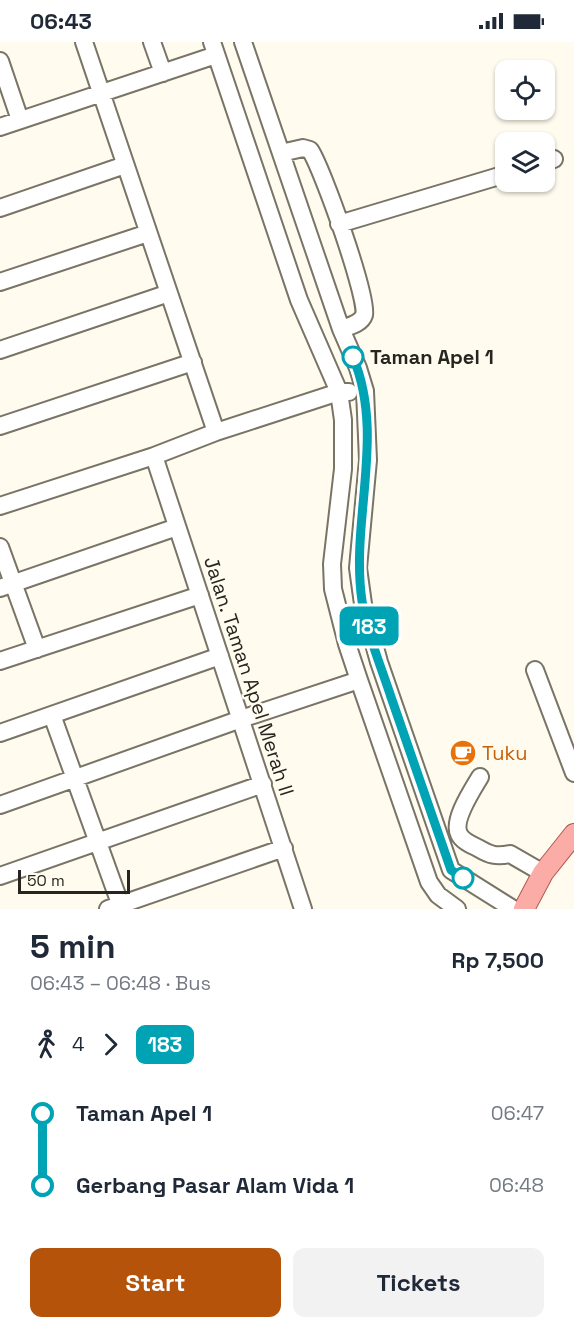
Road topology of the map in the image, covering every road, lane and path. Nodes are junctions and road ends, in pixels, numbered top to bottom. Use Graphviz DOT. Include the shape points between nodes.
graph roads {
  1 [pos="84,42"];
  2 [pos="152,42"];
  3 [pos="243,42"];
  4 [pos="214,49"];
  5 [pos="0,61"];
  6 [pos="163,73"];
  7 [pos="102,92"];
  8 [pos="20,120"];
  9 [pos="0,127"];
  10 [pos="281,153"];
  11 [pos="125,165"];
  12 [pos="495,177"];
  13 [pos="0,208"];
  14 [pos="339,224"];
  15 [pos="148,233"];
  16 [pos="0,282"];
  17 [pos="169,292"];
  18 [pos="341,329"];
  19 [pos="0,350"];
  20 [pos="193,362"];
  21 [pos="365,391"];
  22 [pos="339,392"];
  23 [pos="0,426"];
  24 [pos="216,432"];
  25 [pos="154,456"];
  26 [pos="0,506"];
  27 [pos="177,527"];
  28 [pos="0,547"];
  29 [pos="6,586"];
  30 [pos="200,595"];
  31 [pos="37,649"];
  32 [pos="220,656"];
  33 [pos="0,661"];
  34 [pos="535,670"];
  35 [pos="359,680"];
  36 [pos="52,715"];
  37 [pos="241,719"];
  38 [pos="0,733"];
  39 [pos="574,773"];
  40 [pos="480,777"];
  41 [pos="76,779"];
  42 [pos="263,784"];
  43 [pos="0,805"];
  44 [pos="574,834"];
  45 [pos="98,843"];
  46 [pos="284,848"];
  47 [pos="451,870"];
  48 [pos="543,873"];
  49 [pos="0,876"];
  50 [pos="438,895"];
  51 [pos="117,908"];
  52 [pos="303,909"];
  53 [pos="457,909"];
  54 [pos="513,909"];
  55 [pos="524,909"];
  1 -- 7 [label="street"];
  2 -- 6 [label="street"];
  3 -- 10 [label="street"];
  4 -- 6 [label="street"];
  4 -- 22 [label="street" via="299,300"];
  5 -- 8 [label="street"];
  6 -- 7 [label="street"];
  7 -- 8 [label="street"];
  7 -- 11 [label="street"];
  8 -- 9 [label="street"];
  10 -- 14 [label="street" via="310,150"];
  10 -- 18 [label="street"];
  11 -- 13 [label="street"];
  11 -- 15 [label="street"];
  12 -- 14 [label="street"];
  14 -- 18 [label="street" via="365,309 358,323"];
  15 -- 16 [label="street"];
  15 -- 17 [label="street"];
  17 -- 19 [label="street"];
  17 -- 20 [label="street"];
  18 -- 21 [label="street"];
  20 -- 23 [label="street"];
  20 -- 24 [label="street"];
  21 -- 22 [label="street"];
  21 -- 47 [label="street" via="368,460 358,567 363,604 379,662"];
  22 -- 24 [label="street"];
  22 -- 35 [label="street" via="343,469 335,524 333,589"];
  24 -- 25 [label="street"];
  25 -- 26 [label="street"];
  25 -- 27 [label="street, Jalan. Taman Apel Merah II"];
  27 -- 29 [label="street"];
  27 -- 30 [label="street, Jalan. Taman Apel Merah II"];
  28 -- 29 [label="street"];
  29 -- 31 [label="street"];
  30 -- 31 [label="street"];
  30 -- 32 [label="street, Jalan. Taman Apel Merah II"];
  31 -- 33 [label="street"];
  32 -- 36 [label="street"];
  32 -- 37 [label="street, Jalan. Taman Apel Merah II"];
  34 -- 39 [label="street"];
  35 -- 37 [label="street"];
  35 -- 50 [label="street" via="429,882"];
  36 -- 38 [label="street"];
  36 -- 41 [label="street"];
  37 -- 41 [label="street"];
  37 -- 42 [label="street, Jalan. Taman Apel Merah II"];
  40 -- 48 [label="street" via="458,821 459,834 491,855 510,854"];
  41 -- 43 [label="street"];
  41 -- 45 [label="street"];
  42 -- 45 [label="street"];
  42 -- 46 [label="street, Jalan. Taman Apel Merah II"];
  44 -- 48 [label="main road"];
  45 -- 49 [label="street"];
  45 -- 51 [label="street"];
  46 -- 51 [label="street"];
  46 -- 52 [label="street, Jalan. Taman Apel Merah II"];
  47 -- 50 [label="street"];
  47 -- 54 [label="street"];
  48 -- 55 [label="main road"];
  50 -- 53 [label="street"];
}
